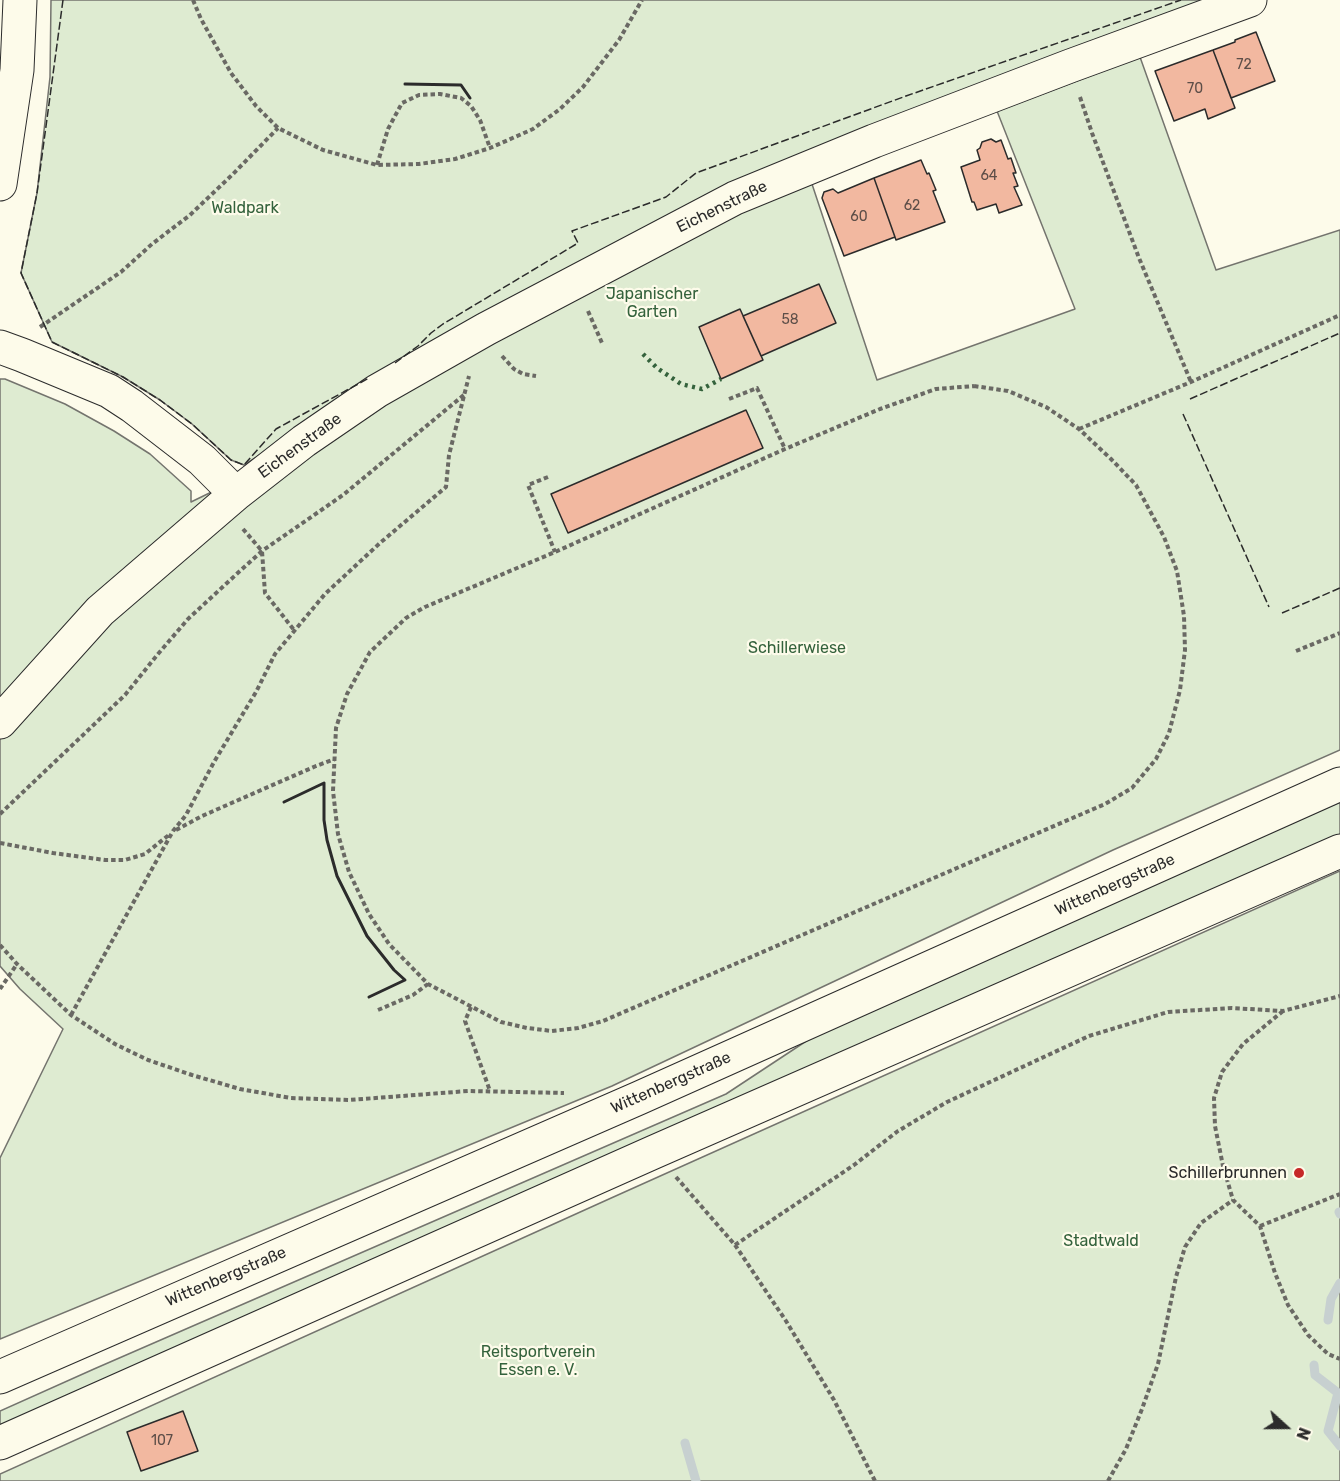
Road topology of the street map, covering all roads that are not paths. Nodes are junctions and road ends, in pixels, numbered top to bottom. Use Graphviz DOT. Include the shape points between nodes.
graph roads {
  1 [pos="20,0"];
  2 [pos="1250,0"];
  3 [pos="0,184"];
  4 [pos="0,347"];
  5 [pos="229,500"];
  6 [pos="0,722"];
  7 [pos="1340,784"];
  8 [pos="1340,851"];
  9 [pos="0,1377"];
  10 [pos="0,1443"];
  1 -- 3 [label="main road" via="17,70"];
  2 -- 5 [label="main road, Eichenstraße" via="874,141 735,198 377,391 304,441"];
  4 -- 5 [label="main road" via="109,391 132,406 202,460"];
  5 -- 6 [label="main road, Eichenstraße" via="100,611"];
  7 -- 9 [label="main road, Wittenbergstraße" via="639,1098"];
  8 -- 10 [label="main road"];
}
